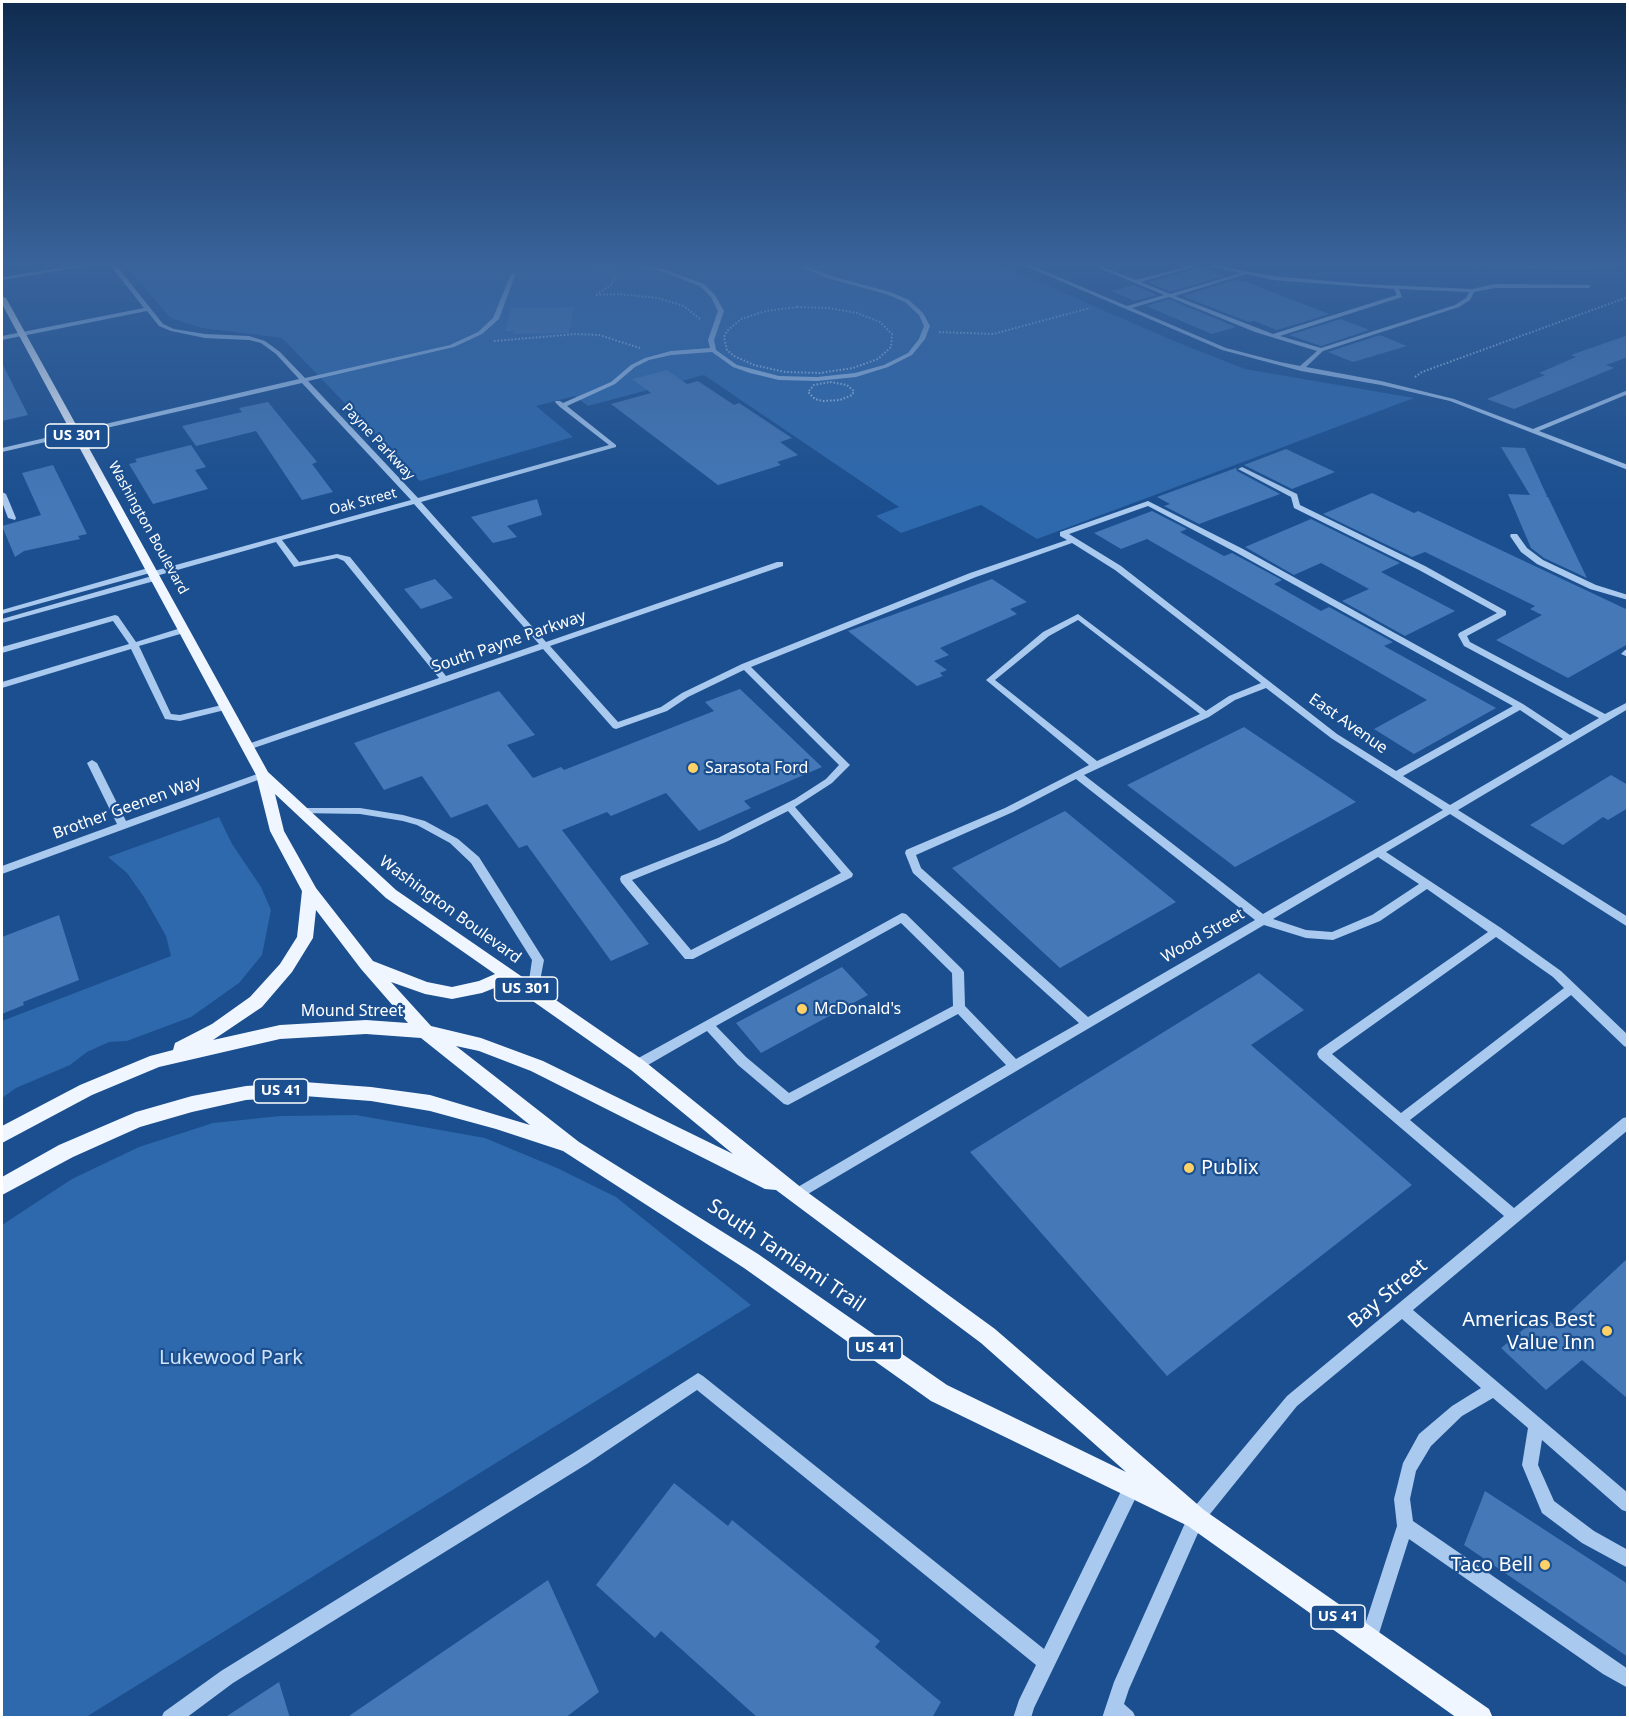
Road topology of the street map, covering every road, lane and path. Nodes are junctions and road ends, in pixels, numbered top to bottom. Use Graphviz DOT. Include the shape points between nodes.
graph roads {
  1 [pos="27,345"];
  2 [pos="267,345"];
  3 [pos="454,345"];
  4 [pos="633,345"];
  5 [pos="712,345"];
  6 [pos="725,345"];
  7 [pos="891,345"];
  8 [pos="917,345"];
  9 [pos="1215,345"];
  10 [pos="1305,345"];
  11 [pos="1336,345"];
  12 [pos="1496,345"];
  13 [pos="722,348"];
  14 [pos="713,350"];
  15 [pos="1321,350"];
  16 [pos="658,356"];
  17 [pos="887,359"];
  18 [pos="1301,369"];
  19 [pos="846,380"];
  20 [pos="305,381"];
  21 [pos="834,382"];
  22 [pos="1400,387"];
  23 [pos="1628,392"];
  24 [pos="1534,431"];
  25 [pos="75,432"];
  26 [pos="2,450"];
  27 [pos="1628,468"];
  28 [pos="1242,469"];
  29 [pos="2,494"];
  30 [pos="416,501"];
  31 [pos="12,518"];
  32 [pos="1514,536"];
  33 [pos="278,540"];
  34 [pos="1073,540"];
  35 [pos="780,564"];
  36 [pos="153,574"];
  37 [pos="1628,598"];
  38 [pos="2,612"];
  39 [pos="2,621"];
  40 [pos="184,630"];
  41 [pos="134,645"];
  42 [pos="544,646"];
  43 [pos="2,650"];
  44 [pos="745,666"];
  45 [pos="445,680"];
  46 [pos="1267,684"];
  47 [pos="2,685"];
  48 [pos="1628,705"];
  49 [pos="1520,706"];
  50 [pos="226,707"];
  51 [pos="1206,715"];
  52 [pos="1605,718"];
  53 [pos="1569,739"];
  54 [pos="248,747"];
  55 [pos="93,763"];
  56 [pos="1096,765"];
  57 [pos="263,775"];
  58 [pos="1077,775"];
  59 [pos="1397,776"];
  60 [pos="789,806"];
  61 [pos="1450,809"];
  62 [pos="303,810"];
  63 [pos="123,826"];
  64 [pos="1378,852"];
  65 [pos="2,870"];
  66 [pos="1427,884"];
  67 [pos="310,891"];
  68 [pos="1263,920"];
  69 [pos="1628,923"];
  70 [pos="1497,932"];
  71 [pos="367,965"];
  72 [pos="507,976"];
  73 [pos="1572,987"];
  74 [pos="533,994"];
  75 [pos="959,1008"];
  76 [pos="1087,1023"];
  77 [pos="708,1025"];
  78 [pos="425,1032"];
  79 [pos="1628,1042"];
  80 [pos="156,1061"];
  81 [pos="637,1065"];
  82 [pos="1015,1066"];
  83 [pos="1401,1120"];
  84 [pos="1628,1122"];
  85 [pos="2,1135"];
  86 [pos="572,1148"];
  87 [pos="2,1187"];
  88 [pos="796,1195"];
  89 [pos="1514,1216"];
  90 [pos="1402,1310"];
  91 [pos="1493,1389"];
  92 [pos="1536,1426"];
  93 [pos="1132,1487"];
  94 [pos="1628,1504"];
  95 [pos="1196,1518"];
  96 [pos="1405,1526"];
  97 [pos="1628,1560"];
  98 [pos="1369,1640"];
  99 [pos="1047,1663"];
  100 [pos="1628,1679"];
  101 [pos="1117,1714"];
  102 [pos="170,1718"];
  103 [pos="1022,1718"];
  104 [pos="1480,1718"];
  1 -- 25 [label="main road, Washington Boulevard / US 301"];
  2 -- 20 [label="street, Payne Parkway"];
  3 -- 20 [label="street"];
  4 -- 16 [label="path"];
  5 -- 14 [label="street"];
  6 -- 7 [label="path" via="734,356 754,365 785,372 853,368 878,359"];
  8 -- 14 [label="street" via="910,354 886,366 856,375 817,379 779,378 752,372 735,366"];
  9 -- 18 [label="street"];
  10 -- 15 [label="street"];
  11 -- 15 [label="street"];
  12 -- 22 [label="path" via="1422,372"];
  13 -- 17 [label="path" via="744,364 797,374 853,370"];
  14 -- 16 [label="street"];
  15 -- 18 [label="street"];
  16 -- 30 [label="street, Oak Street" via="633,366 613,383 560,404 614,446"];
  18 -- 22 [label="street"];
  19 -- 21 [label="path"];
  20 -- 25 [label="street"];
  20 -- 30 [label="street, Payne Parkway"];
  22 -- 24 [label="street" via="1469,406"];
  23 -- 24 [label="street"];
  24 -- 27 [label="street"];
  25 -- 26 [label="street"];
  25 -- 36 [label="main road, Washington Boulevard / US 301"];
  28 -- 52 [label="street" via="1294,496 1297,506 1503,613 1462,635 1467,644"];
  29 -- 31 [label="street"];
  30 -- 33 [label="street, Oak Street"];
  30 -- 42 [label="street, Payne Parkway"];
  32 -- 37 [label="street" via="1540,562 1593,587"];
  33 -- 36 [label="street, Oak Street"];
  33 -- 45 [label="street" via="297,565 337,556 347,559"];
  34 -- 44 [label="street" via="973,575"];
  34 -- 46 [label="street, East Avenue" via="1118,568"];
  34 -- 49 [label="street, East Avenue" via="1063,534 1148,503"];
  35 -- 42 [label="street, South Payne Parkway"];
  36 -- 38 [label="street"];
  36 -- 39 [label="street"];
  36 -- 40 [label="main road, Washington Boulevard / US 301"];
  40 -- 41 [label="street"];
  40 -- 50 [label="main road, Washington Boulevard / US 301"];
  41 -- 43 [label="street" via="115,618"];
  41 -- 47 [label="street"];
  41 -- 50 [label="street" via="168,717 180,718"];
  42 -- 44 [label="street, Payne Parkway" via="616,726 664,709"];
  42 -- 45 [label="street, South Payne Parkway"];
  44 -- 60 [label="street" via="845,765 829,781"];
  45 -- 54 [label="street, South Payne Parkway"];
  46 -- 51 [label="street" via="1232,698"];
  46 -- 59 [label="street, East Avenue" via="1334,736"];
  48 -- 52 [label="street, Wood Street"];
  49 -- 53 [label="street"];
  49 -- 59 [label="street"];
  50 -- 54 [label="main road, Washington Boulevard / US 301"];
  51 -- 56 [label="street"];
  51 -- 56 [label="street" via="1078,615 1046,634 990,680"];
  52 -- 53 [label="street, Wood Street"];
  53 -- 61 [label="street, Wood Street"];
  54 -- 57 [label="main road, Washington Boulevard / US 301"];
  55 -- 63 [label="street"];
  56 -- 58 [label="street"];
  57 -- 62 [label="main road, Washington Boulevard / US 301"];
  57 -- 63 [label="street, Brother Geenen Way"];
  57 -- 67 [label="main road, Washington Boulevard / US 301" via="278,831"];
  58 -- 68 [label="street"];
  58 -- 76 [label="street" via="910,853 917,870"];
  59 -- 61 [label="street, East Avenue"];
  60 -- 60 [label="street" via="723,840 626,879 689,956 848,874"];
  61 -- 64 [label="street, Wood Street"];
  61 -- 69 [label="street, East Avenue"];
  62 -- 72 [label="main road, Washington Boulevard / US 301" via="391,894"];
  62 -- 74 [label="street" via="360,811 403,818 454,841 475,860 538,960"];
  63 -- 65 [label="street, Brother Geenen Way"];
  64 -- 66 [label="street"];
  64 -- 68 [label="street, Wood Street"];
  66 -- 68 [label="street" via="1376,918 1333,936 1306,934"];
  66 -- 70 [label="street"];
  67 -- 71 [label="main road, Washington Boulevard / US 301"];
  67 -- 80 [label="main road" via="304,938 256,1002 218,1029"];
  68 -- 76 [label="street, Wood Street"];
  70 -- 73 [label="street"];
  70 -- 83 [label="street" via="1323,1054"];
  71 -- 72 [label="main road" via="425,988 452,993 482,987"];
  71 -- 78 [label="main road, Washington Boulevard / US 301"];
  72 -- 74 [label="main road, Washington Boulevard / US 301"];
  73 -- 79 [label="street"];
  73 -- 83 [label="street"];
  74 -- 81 [label="main road, Washington Boulevard / US 301"];
  75 -- 77 [label="street" via="788,1100 742,1061"];
  75 -- 77 [label="street" via="957,972 902,917"];
  75 -- 82 [label="street"];
  76 -- 82 [label="street, Wood Street"];
  77 -- 81 [label="street"];
  78 -- 80 [label="main road, Mound Street / US 41" via="366,1027 280,1032"];
  78 -- 86 [label="main road, Washington Boulevard / US 301"];
  78 -- 88 [label="main road, Mound Street / US 41" via="481,1045 537,1066"];
  80 -- 85 [label="main road, Mound Street / US 41" via="86,1090"];
  81 -- 88 [label="main road, Washington Boulevard / US 301"];
  82 -- 88 [label="street, Wood Street"];
  83 -- 89 [label="street"];
  84 -- 89 [label="street, Bay Street"];
  86 -- 87 [label="main road, US 41" via="430,1103 304,1089 246,1094 136,1120 66,1151"];
  86 -- 93 [label="main road, South Tamiami Trail / US 41" via="751,1261 939,1393"];
  88 -- 95 [label="main road, South Tamiami Trail / US 41" via="988,1336"];
  89 -- 90 [label="street, Bay Street"];
  90 -- 91 [label="street"];
  90 -- 95 [label="street, Bay Street" via="1292,1401"];
  91 -- 92 [label="street"];
  91 -- 96 [label="street" via="1457,1411 1425,1440 1409,1469 1402,1499"];
  92 -- 94 [label="street"];
  92 -- 97 [label="street" via="1530,1465 1548,1507"];
  93 -- 95 [label="main road, South Tamiami Trail / US 41"];
  93 -- 99 [label="street"];
  95 -- 98 [label="main road, South Tamiami Trail / US 41"];
  95 -- 101 [label="street, Bay Street" via="1120,1688"];
  96 -- 98 [label="street"];
  96 -- 100 [label="street"];
  98 -- 104 [label="main road, South Tamiami Trail / US 41"];
  99 -- 102 [label="street" via="698,1381 227,1677"];
  99 -- 103 [label="street"];
}
